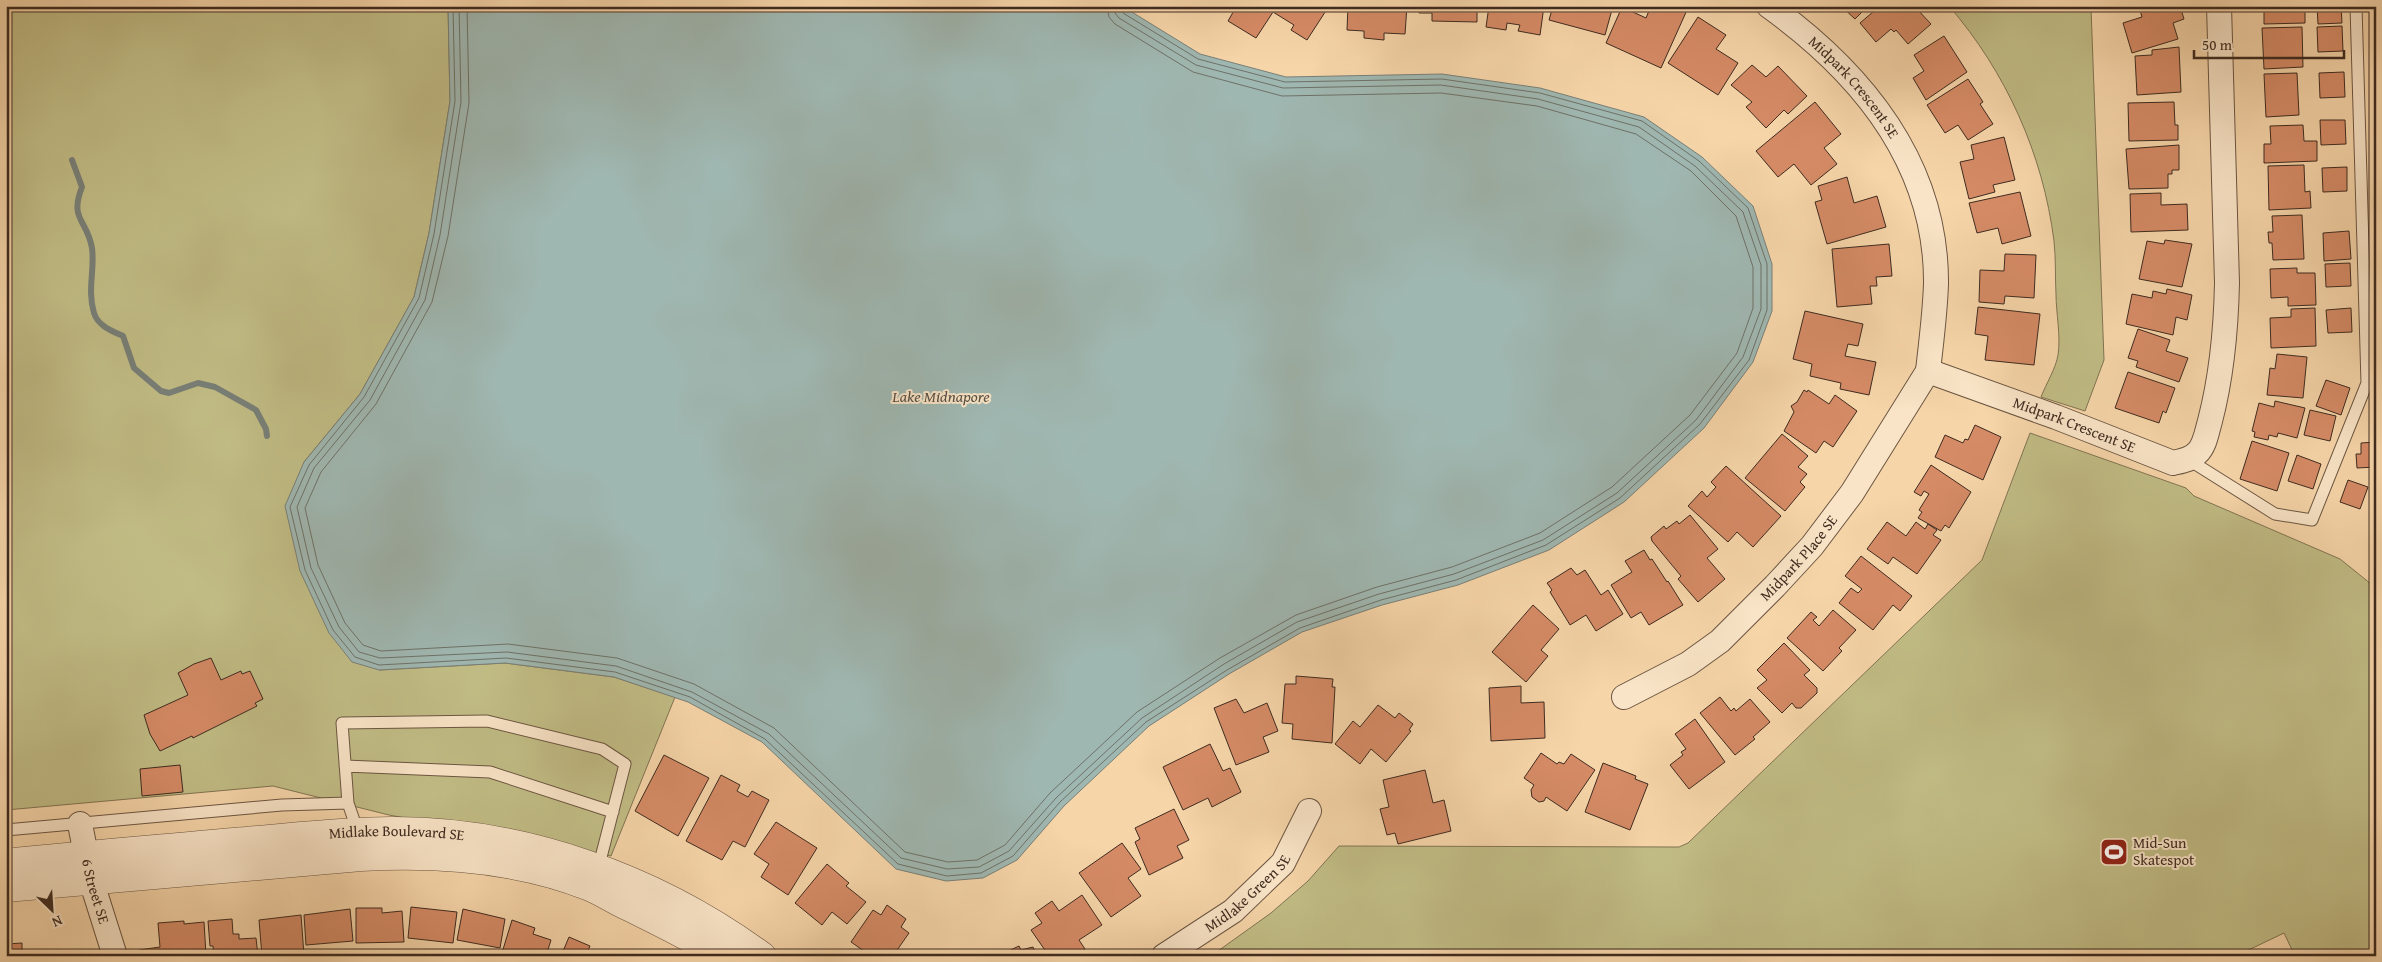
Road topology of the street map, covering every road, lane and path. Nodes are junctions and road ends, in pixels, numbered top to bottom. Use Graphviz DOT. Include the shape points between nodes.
graph roads {
  1 [pos="1769,6"];
  2 [pos="2219,6"];
  3 [pos="2356,6"];
  4 [pos="1928,372"];
  5 [pos="2188,460"];
  6 [pos="1624,697"];
  7 [pos="345,766"];
  8 [pos="348,803"];
  9 [pos="1310,811"];
  10 [pos="613,812"];
  11 [pos="80,824"];
  12 [pos="6,830"];
  13 [pos="360,844"];
  14 [pos="6,863"];
  15 [pos="89,867"];
  16 [pos="594,878"];
  17 [pos="6,888"];
  18 [pos="115,956"];
  19 [pos="721,956"];
  20 [pos="762,956"];
  21 [pos="1164,956"];
  1 -- 4 [label="street, Midpark Crescent SE" via="1846,71 1876,106 1910,164 1925,205 1933,247 1936,283"];
  2 -- 5 [label="street" via="2226,326 2219,387 2205,437 2199,452"];
  3 -- 5 [label="lane" via="2367,383 2312,520 2274,514"];
  4 -- 5 [label="street, Midpark Crescent SE" via="2056,417 2172,463"];
  4 -- 6 [label="street, Midpark Place SE" via="1852,493 1812,546 1775,586 1720,641 1688,664"];
  7 -- 8 [label="lane"];
  7 -- 10 [label="lane" via="490,772"];
  7 -- 10 [label="lane" via="342,723 487,721 602,749 625,764"];
  8 -- 11 [label="lane" via="282,805"];
  8 -- 13 [label="lane"];
  9 -- 21 [label="street, Midlake Green SE" via="1283,863 1233,911"];
  10 -- 16 [label="lane"];
  11 -- 12 [label="lane"];
  11 -- 15 [label="street, 6 Street SE"];
  13 -- 15 [label="street, Midlake Boulevard SE"];
  13 -- 16 [label="street, Midlake Boulevard SE" via="395,855 464,858"];
  14 -- 15 [label="street, Midlake Boulevard SE"];
  15 -- 17 [label="street, Midlake Boulevard SE"];
  15 -- 18 [label="street, 6 Street SE"];
  16 -- 19 [label="street, Midlake Boulevard SE"];
  16 -- 20 [label="street, Midlake Boulevard SE" via="675,902"];
}
